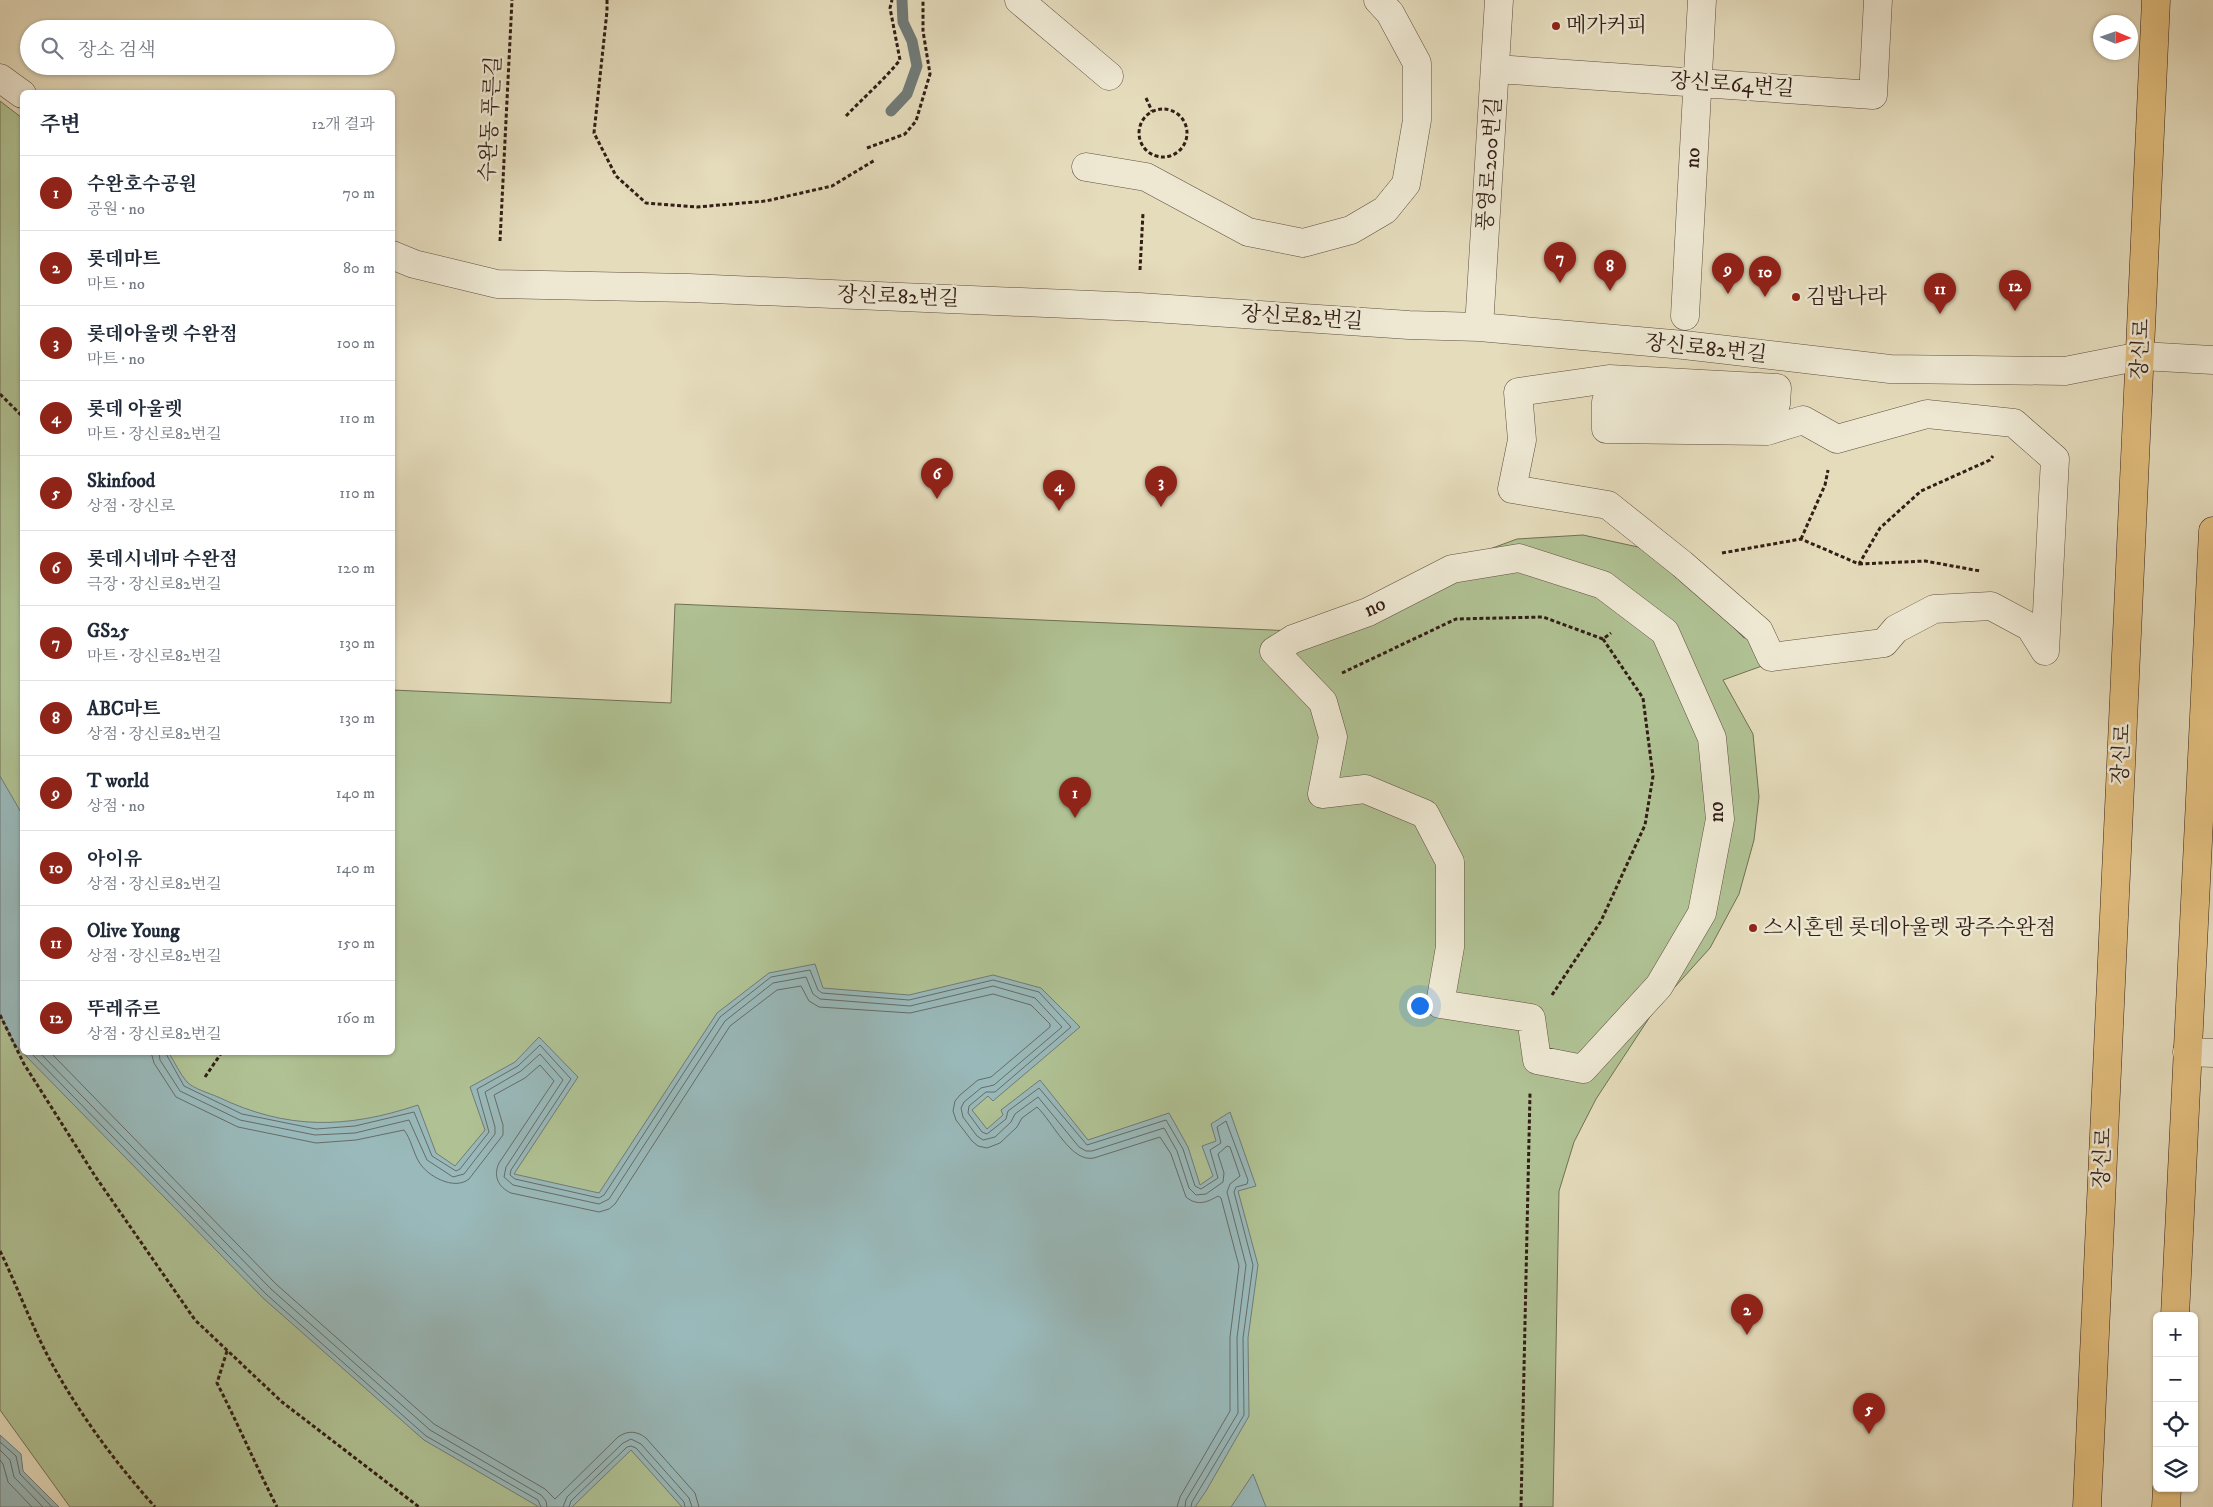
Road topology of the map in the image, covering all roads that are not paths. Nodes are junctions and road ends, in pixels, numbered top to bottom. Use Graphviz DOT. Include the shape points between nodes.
graph roads {
  1 [pos="1019,0"];
  2 [pos="1378,0"];
  3 [pos="1499,0"];
  4 [pos="1702,0"];
  5 [pos="1878,0"];
  6 [pos="2156,0"];
  7 [pos="1496,69"];
  8 [pos="1109,76"];
  9 [pos="1697,82"];
  10 [pos="1086,167"];
  11 [pos="395,256"];
  12 [pos="1685,316"];
  13 [pos="1478,327"];
  14 [pos="2141,356"];
  15 [pos="2213,360"];
  16 [pos="1833,437"];
  17 [pos="2213,531"];
  18 [pos="1532,1026"];
  19 [pos="2200,1053"];
  20 [pos="2175,1312"];
  21 [pos="2167,1492"];
  22 [pos="2086,1507"];
  23 [pos="2166,1507"];
  1 -- 8 [label="street"];
  2 -- 10 [label="street" via="1390,13 1417,63 1417,120 1406,184 1385,210 1351,230 1303,243 1248,232 1146,177"];
  3 -- 7 [label="street, 풍영로200번길"];
  4 -- 9 [label="street, no"];
  5 -- 9 [label="street, 장신로64번길" via="1873,95"];
  6 -- 14 [label="main road, 장신로"];
  7 -- 9 [label="street, 장신로64번길"];
  7 -- 13 [label="street, 풍영로200번길"];
  9 -- 12 [label="street, no"];
  11 -- 13 [label="street, 장신로82번길" via="414,264 497,284 689,288 1120,306"];
  13 -- 14 [label="street, 장신로82번길" via="1684,345 1890,369 2065,371"];
  14 -- 15 [label="street, 장신로82번길"];
  14 -- 22 [label="main road, 장신로"];
  16 -- 16 [label="street" via="1837,439 1927,414 2014,423 2055,460 2045,651 2030,627 1991,606 1934,609 1896,630 1884,643 1771,657 1759,632 1608,505 1512,489 1522,440 1518,392 1609,379 1777,388 1776,404 1765,410 1606,402 1606,429 1768,431 1803,420"];
  17 -- 19 [label="main road"];
  18 -- 18 [label="street, no" via="1531,1018 1440,1004 1450,947 1450,862 1425,814 1365,789 1322,794 1333,737 1323,702 1274,651 1293,639 1368,612 1452,569 1519,558 1603,585 1665,632 1712,738 1720,819 1702,913 1659,986 1583,1069 1537,1060"];
  19 -- 20 [label="main road"];
  21 -- 23 [label="main road"];
}
